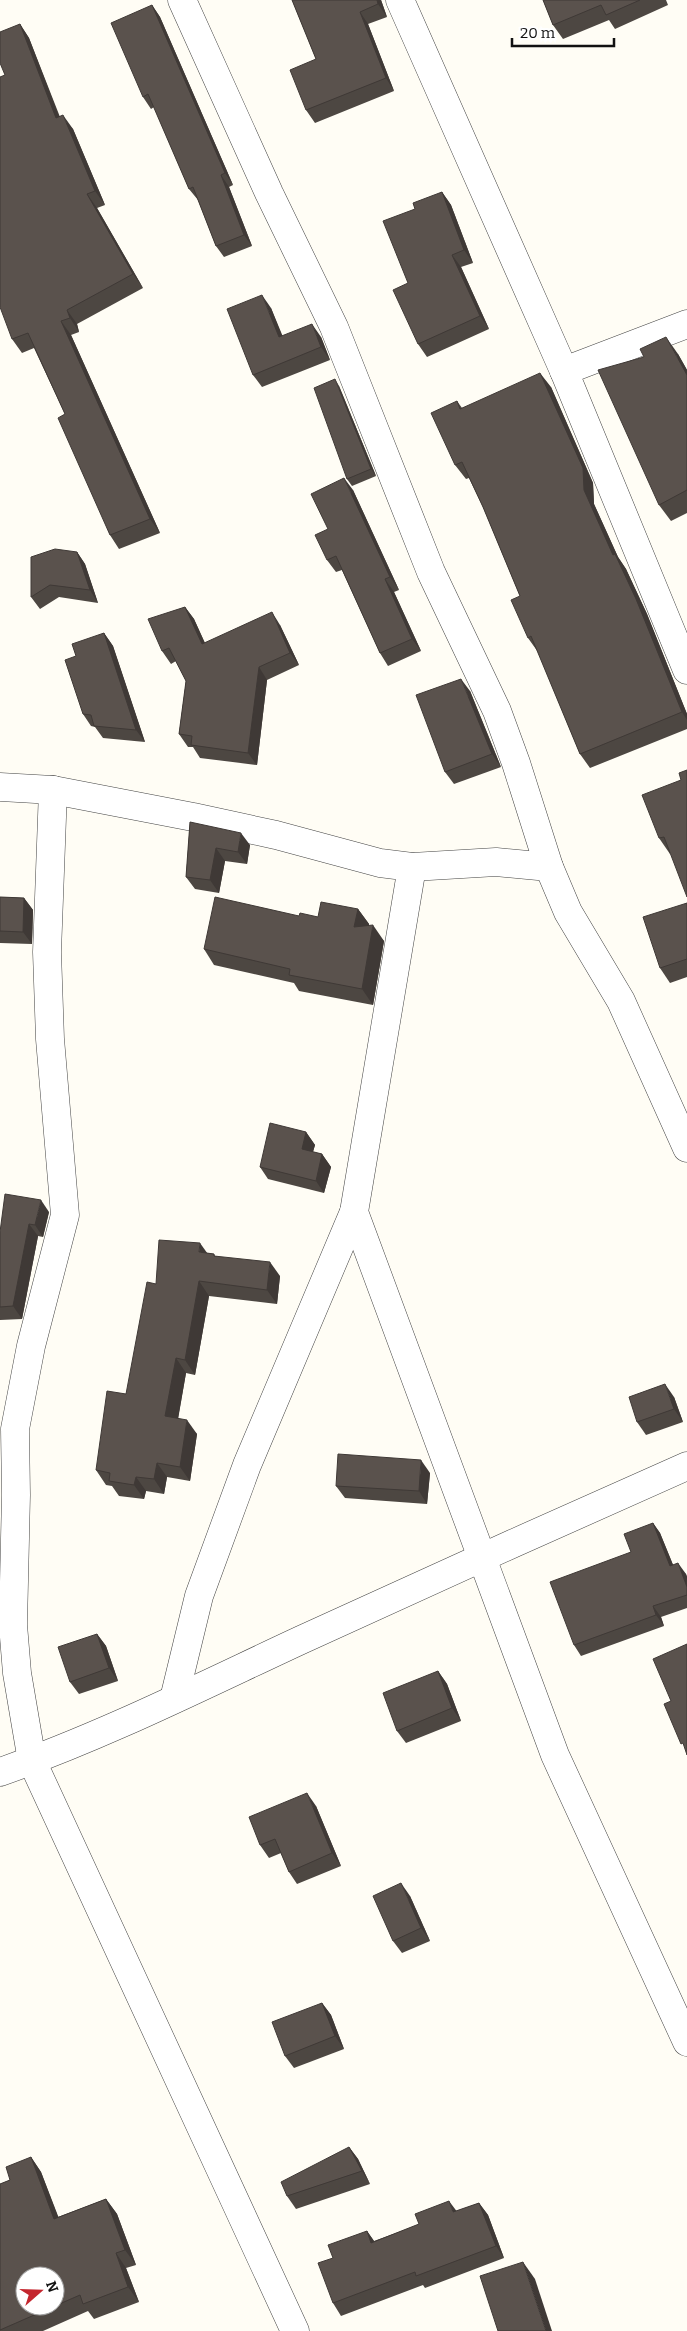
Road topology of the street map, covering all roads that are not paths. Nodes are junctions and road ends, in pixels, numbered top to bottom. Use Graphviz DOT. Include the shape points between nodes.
graph roads {
  1 [pos="182,0"];
  2 [pos="400,0"];
  3 [pos="687,324"];
  4 [pos="564,371"];
  5 [pos="687,670"];
  6 [pos="0,787"];
  7 [pos="54,790"];
  8 [pos="412,867"];
  9 [pos="548,867"];
  10 [pos="687,1148"];
  11 [pos="354,1212"];
  12 [pos="687,1466"];
  13 [pos="482,1556"];
  14 [pos="174,1699"];
  15 [pos="32,1761"];
  16 [pos="0,1772"];
  17 [pos="687,2042"];
  18 [pos="295,2331"];
  1 -- 9 [label="street" via="268,193 334,327 432,572 497,711"];
  2 -- 4 [label="street"];
  3 -- 4 [label="street"];
  4 -- 5 [label="street"];
  6 -- 7 [label="street"];
  7 -- 8 [label="street" via="193,817 380,863"];
  7 -- 15 [label="street" via="47,962 65,1215 31,1346 15,1429 13,1624 17,1673"];
  8 -- 9 [label="street" via="496,862"];
  8 -- 11 [label="street"];
  9 -- 10 [label="street" via="568,912 621,1001"];
  11 -- 13 [label="street"];
  11 -- 14 [label="street" via="247,1465 199,1596"];
  12 -- 13 [label="street"];
  13 -- 14 [label="street"];
  13 -- 17 [label="street" via="555,1755"];
  14 -- 15 [label="street"];
  15 -- 16 [label="street"];
  15 -- 18 [label="street"];
}
